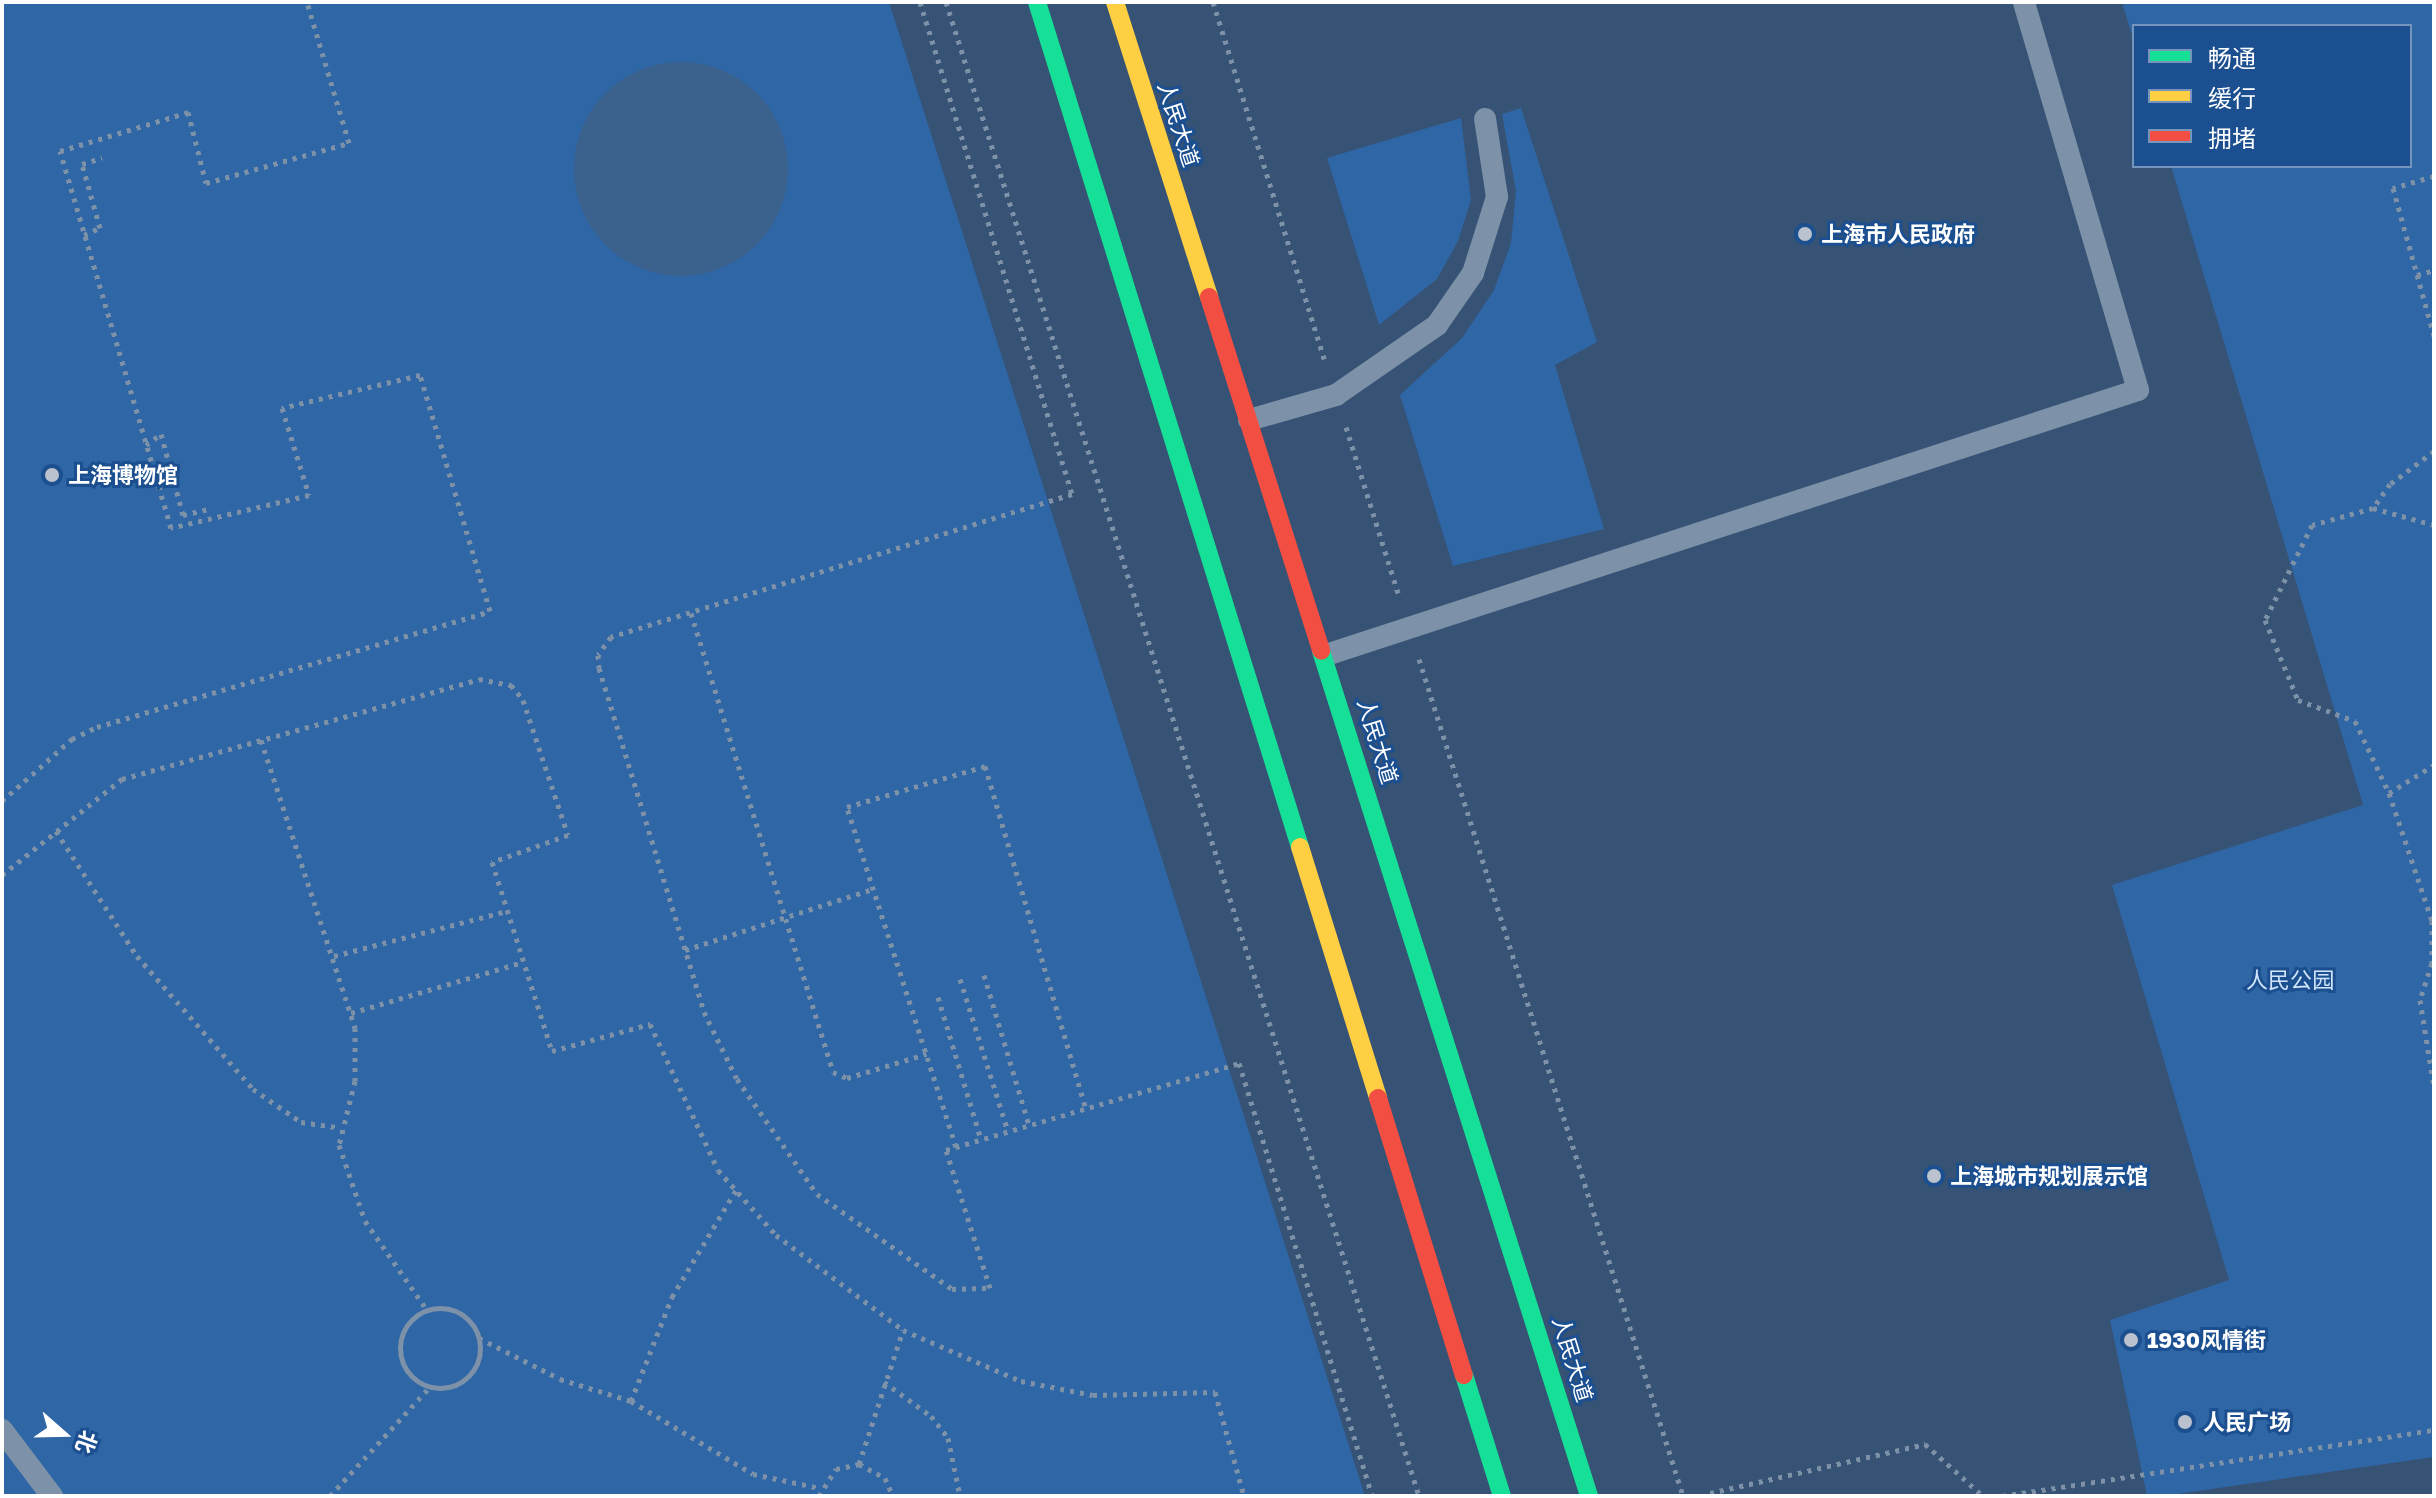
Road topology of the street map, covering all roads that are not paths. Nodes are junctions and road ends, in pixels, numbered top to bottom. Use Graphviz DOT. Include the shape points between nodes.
graph roads {
  1 [pos="1037,2"];
  2 [pos="1115,2"];
  3 [pos="2024,2"];
  4 [pos="1485,119"];
  5 [pos="1249,420"];
  6 [pos="1326,655"];
  7 [pos="2,1430"];
  8 [pos="52,1496"];
  9 [pos="1502,1496"];
  10 [pos="1589,1496"];
  1 -- 9 [label="street"];
  2 -- 5 [label="street, 人民大道"];
  3 -- 6 [label="lane" via="2138,390"];
  4 -- 5 [label="lane" via="1497,197 1473,273 1437,325 1336,395"];
  5 -- 6 [label="street, 人民大道"];
  6 -- 10 [label="street, 人民大道"];
  7 -- 8 [label="lane"];
}
